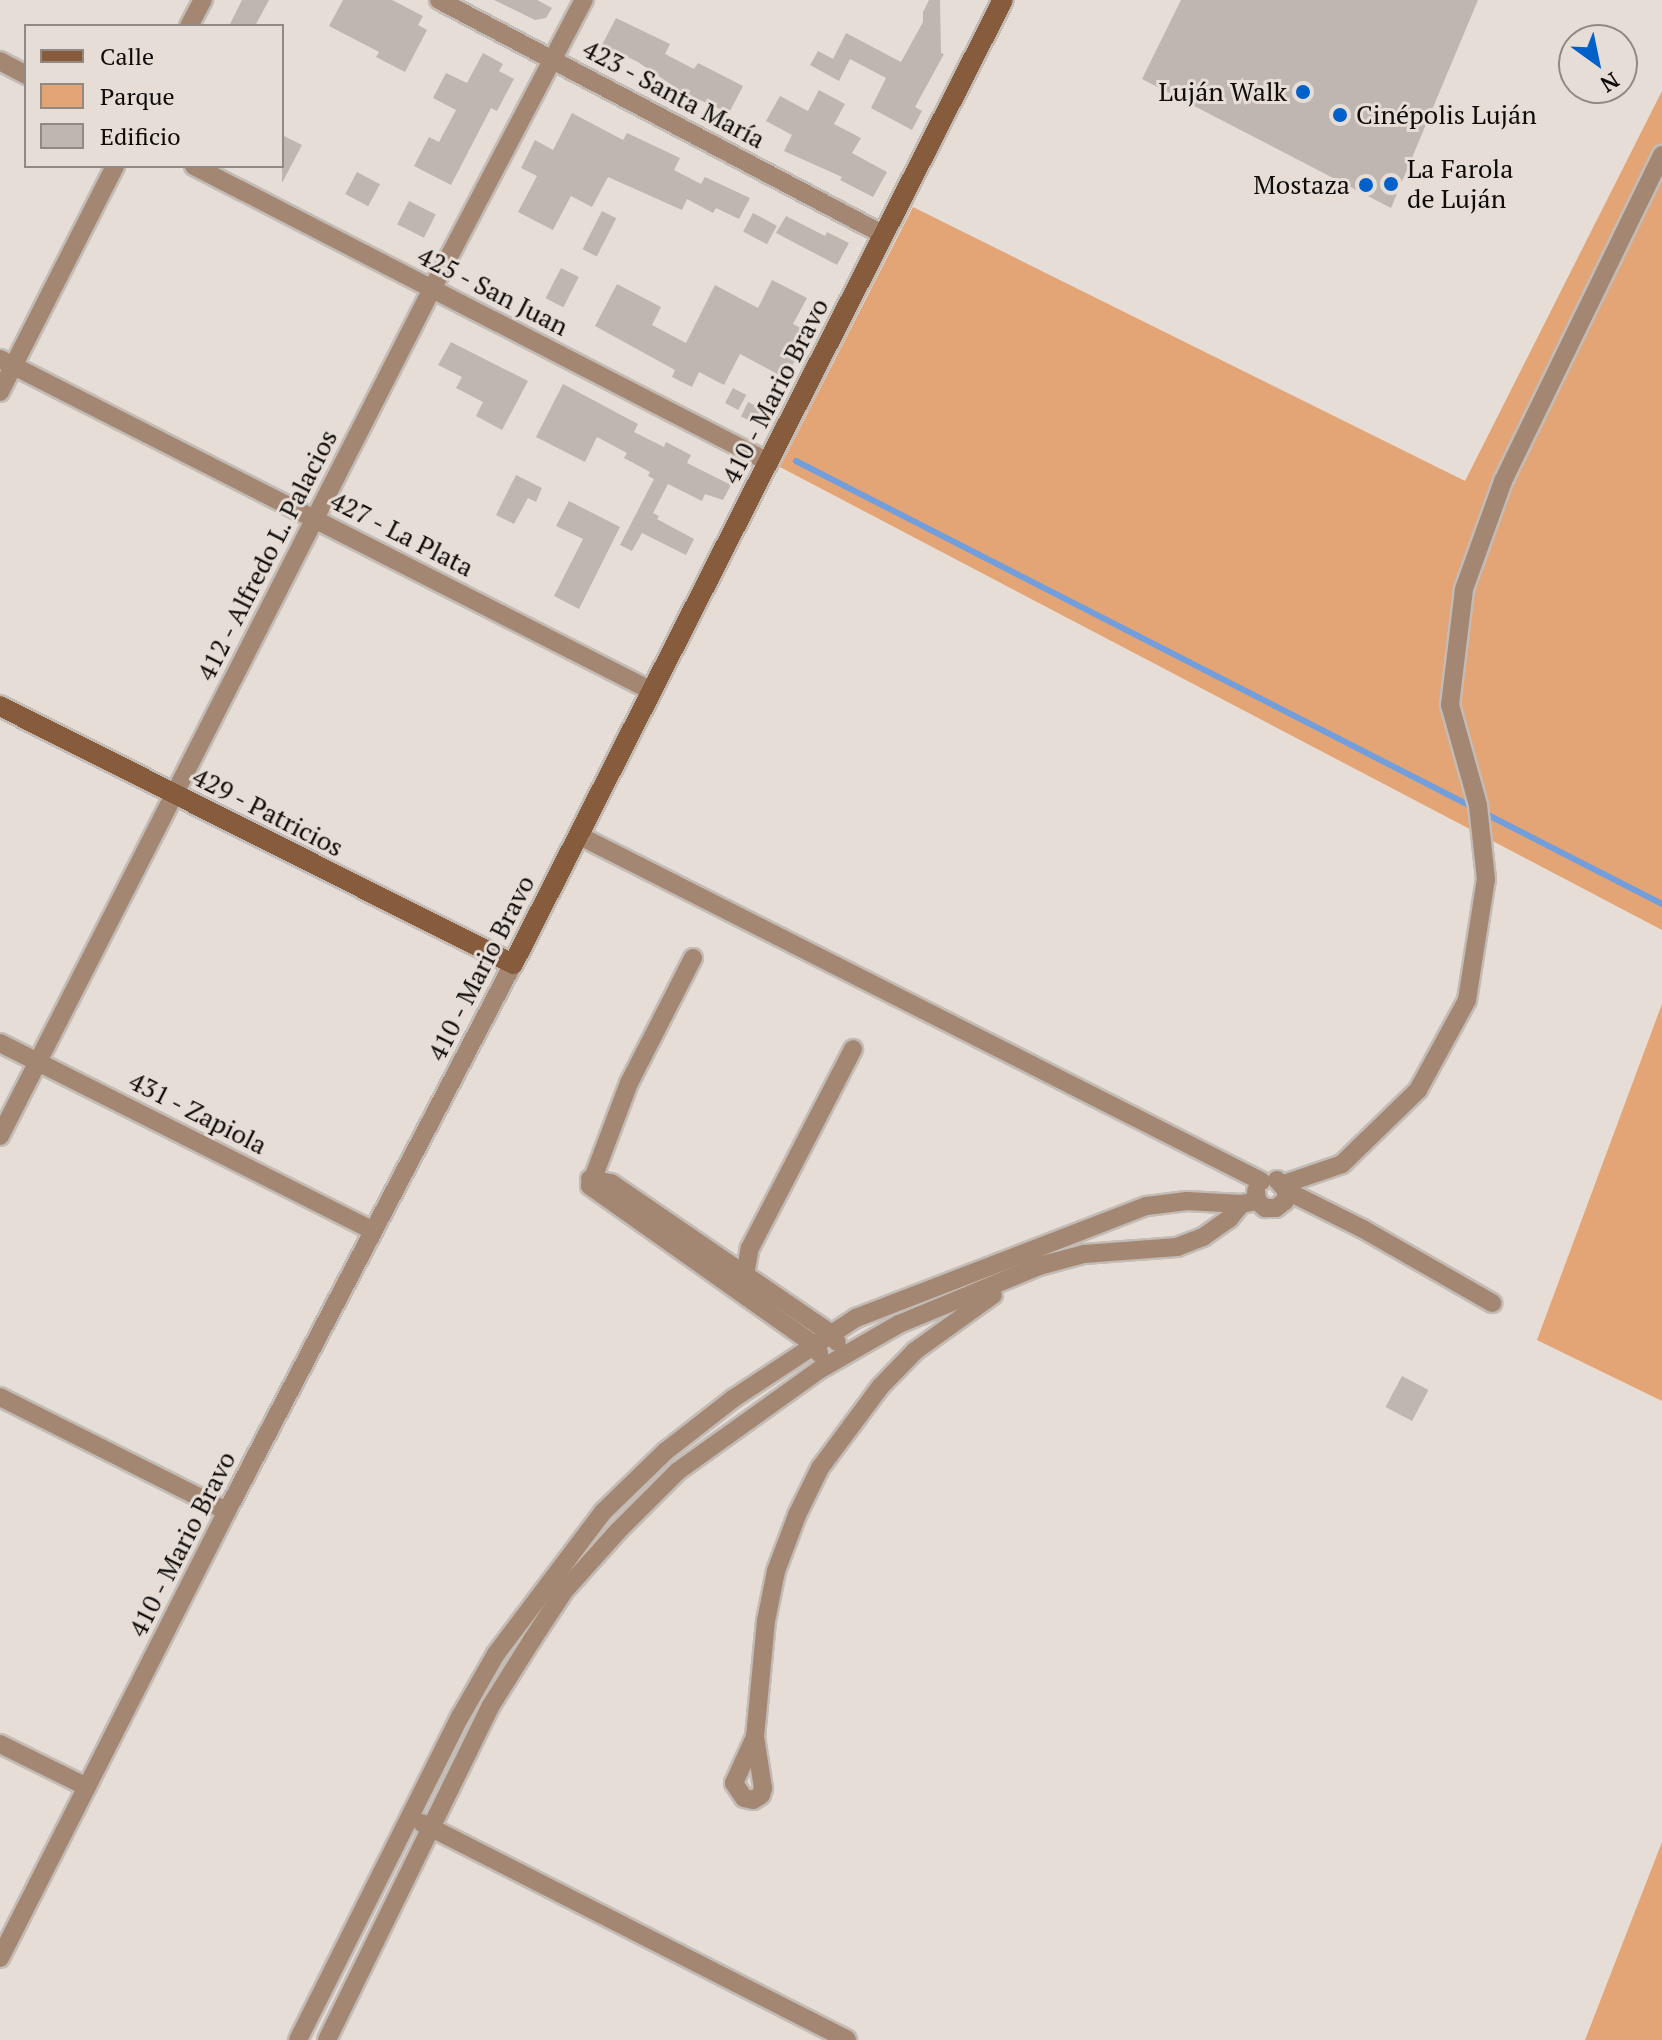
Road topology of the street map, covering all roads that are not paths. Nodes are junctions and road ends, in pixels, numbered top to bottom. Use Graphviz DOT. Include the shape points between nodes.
graph roads {
  1 [pos="203,0"];
  2 [pos="439,0"];
  3 [pos="584,0"];
  4 [pos="996,2"];
  5 [pos="190,24"];
  6 [pos="554,60"];
  7 [pos="0,61"];
  8 [pos="24,74"];
  9 [pos="1662,155"];
  10 [pos="114,168"];
  11 [pos="198,168"];
  12 [pos="884,235"];
  13 [pos="432,289"];
  14 [pos="7,362"];
  15 [pos="0,392"];
  16 [pos="768,462"];
  17 [pos="315,519"];
  18 [pos="652,691"];
  19 [pos="0,706"];
  20 [pos="174,794"];
  21 [pos="578,835"];
  22 [pos="693,958"];
  23 [pos="513,964"];
  24 [pos="0,1043"];
  25 [pos="853,1049"];
  26 [pos="37,1061"];
  27 [pos="0,1136"];
  28 [pos="1261,1181"];
  29 [pos="1286,1187"];
  30 [pos="1249,1202"];
  31 [pos="372,1230"];
  32 [pos="1038,1258"];
  33 [pos="740,1282"];
  34 [pos="1492,1303"];
  35 [pos="830,1333"];
  36 [pos="813,1344"];
  37 [pos="846,1354"];
  38 [pos="827,1365"];
  39 [pos="0,1397"];
  40 [pos="227,1511"];
  41 [pos="755,1737"];
  42 [pos="0,1744"];
  43 [pos="87,1787"];
  44 [pos="410,1817"];
  45 [pos="431,1828"];
  46 [pos="0,1958"];
  47 [pos="298,2040"];
  48 [pos="327,2040"];
  49 [pos="847,2040"];
  1 -- 5 [label="street"];
  2 -- 6 [label="street, 423 - Santa María"];
  3 -- 6 [label="street, 412 - Alfredo L. Palacios"];
  4 -- 12 [label="street, 410 - Mario Bravo"];
  6 -- 12 [label="street, 423 - Santa María"];
  6 -- 13 [label="street, 412 - Alfredo L. Palacios"];
  7 -- 8 [label="street"];
  9 -- 29 [label="street" via="1503,481 1464,589 1450,705 1479,812 1486,879 1467,1000 1418,1090 1342,1164"];
  10 -- 14 [label="street"];
  11 -- 13 [label="street, 425 - San Juan"];
  12 -- 16 [label="street, 410 - Mario Bravo"];
  13 -- 16 [label="street, 425 - San Juan"];
  13 -- 17 [label="street, 412 - Alfredo L. Palacios"];
  14 -- 15 [label="street"];
  14 -- 17 [label="street, 427 - La Plata"];
  16 -- 18 [label="street, 410 - Mario Bravo"];
  17 -- 18 [label="street, 427 - La Plata"];
  17 -- 20 [label="street, 412 - Alfredo L. Palacios"];
  18 -- 21 [label="street, 410 - Mario Bravo"];
  19 -- 20 [label="street, 429 - Patricios"];
  20 -- 23 [label="street, 429 - Patricios"];
  20 -- 26 [label="street, 412 - Alfredo L. Palacios"];
  21 -- 23 [label="street, 410 - Mario Bravo"];
  21 -- 28 [label="street"];
  22 -- 33 [label="street" via="629,1083 590,1186"];
  23 -- 31 [label="street, 410 - Mario Bravo"];
  24 -- 26 [label="street, 431 - Zapiola"];
  25 -- 33 [label="street" via="750,1248"];
  26 -- 27 [label="street, 412 - Alfredo L. Palacios"];
  26 -- 31 [label="street, 431 - Zapiola"];
  28 -- 29 [label="street" via="1274,1178"];
  28 -- 30 [label="street"];
  29 -- 30 [label="street" via="1285,1201 1276,1208"];
  29 -- 34 [label="street"];
  30 -- 32 [label="street" via="1147,1206"];
  30 -- 32 [label="street" via="1203,1237 1177,1247"];
  31 -- 40 [label="street, 410 - Mario Bravo"];
  32 -- 35 [label="street" via="856,1318"];
  32 -- 37 [label="street"];
  32 -- 41 [label="street" via="915,1351 881,1386 820,1468 776,1571"];
  33 -- 35 [label="street"];
  33 -- 36 [label="street"];
  35 -- 36 [label="street"];
  35 -- 37 [label="street"];
  36 -- 38 [label="street"];
  36 -- 44 [label="street" via="666,1451 603,1512 496,1654"];
  37 -- 38 [label="street"];
  38 -- 45 [label="street" via="678,1471 565,1590 490,1707"];
  39 -- 40 [label="street"];
  40 -- 43 [label="street, 410 - Mario Bravo"];
  42 -- 43 [label="street"];
  43 -- 46 [label="street, 410 - Mario Bravo"];
  44 -- 45 [label="street"];
  44 -- 47 [label="street"];
  45 -- 48 [label="street"];
  45 -- 49 [label="street"];
}
